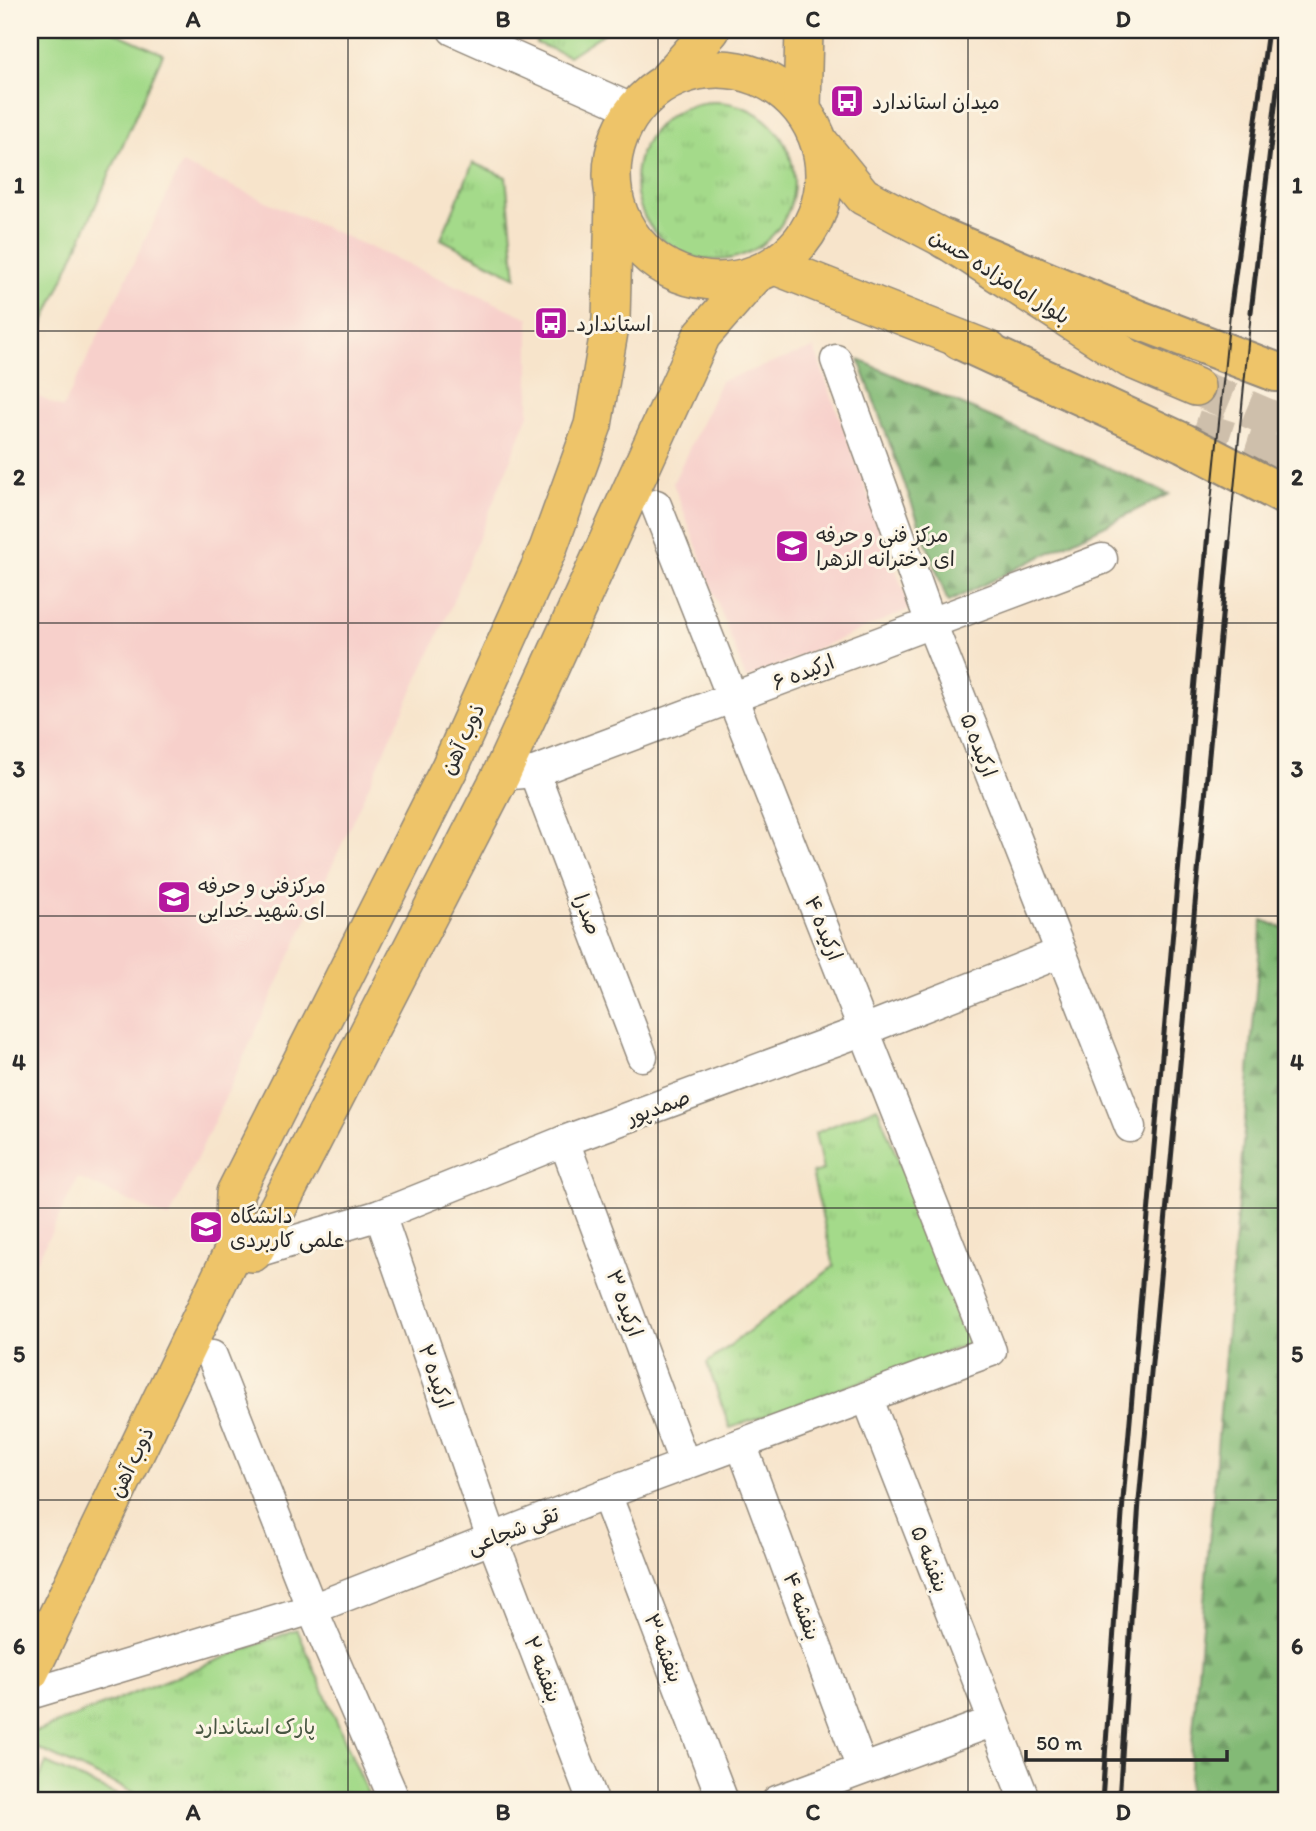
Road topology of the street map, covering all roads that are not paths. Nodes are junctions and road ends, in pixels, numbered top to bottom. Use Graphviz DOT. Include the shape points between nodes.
graph roads {
  1 [pos="453,30"];
  2 [pos="711,30"];
  3 [pos="804,30"];
  4 [pos="668,80"];
  5 [pos="802,109"];
  6 [pos="634,110"];
  7 [pos="820,143"];
  8 [pos="614,201"];
  9 [pos="945,239"];
  10 [pos="764,271"];
  11 [pos="961,340"];
  12 [pos="836,360"];
  13 [pos="1286,373"];
  14 [pos="1196,387"];
  15 [pos="1194,428"];
  16 [pos="1286,496"];
  17 [pos="656,505"];
  18 [pos="1102,559"];
  19 [pos="931,623"];
  20 [pos="733,699"];
  21 [pos="450,767"];
  22 [pos="517,774"];
  23 [pos="1060,953"];
  24 [pos="864,1030"];
  25 [pos="642,1056"];
  26 [pos="1130,1127"];
  27 [pos="564,1142"];
  28 [pos="380,1214"];
  29 [pos="243,1252"];
  30 [pos="992,1351"];
  31 [pos="212,1356"];
  32 [pos="867,1397"];
  33 [pos="741,1444"];
  34 [pos="685,1465"];
  35 [pos="606,1494"];
  36 [pos="492,1538"];
  37 [pos="312,1609"];
  38 [pos="30,1672"];
  39 [pos="30,1694"];
  40 [pos="994,1721"];
  41 [pos="862,1769"];
  42 [pos="793,1798"];
  43 [pos="395,1801"];
  44 [pos="593,1801"];
  45 [pos="723,1801"];
  46 [pos="1025,1801"];
  1 -- 6 [label="street"];
  2 -- 4 [label="main road"];
  3 -- 5 [label="main road"];
  4 -- 5 [label="main road" via="703,68 740,70 774,84"];
  4 -- 6 [label="main road"];
  5 -- 7 [label="main road"];
  6 -- 8 [label="main road" via="620,131 611,165"];
  7 -- 9 [label="main road, بلوار امامزاده حسن" via="863,195"];
  7 -- 10 [label="main road" via="825,178 818,212 801,243"];
  8 -- 10 [label="main road" via="628,234 652,260 684,277 719,282"];
  8 -- 21 [label="main road, ذوب آهن" via="611,320 593,425 548,549"];
  9 -- 13 [label="highway" via="1134,318"];
  9 -- 14 [label="main road, بلوار امامزاده حسن" via="1130,359"];
  10 -- 11 [label="main road"];
  10 -- 22 [label="main road, ذوب آهن" via="702,335"];
  11 -- 15 [label="main road"];
  11 -- 16 [label="highway" via="1184,443"];
  12 -- 19 [label="street, ارکیده ۵"];
  17 -- 20 [label="street, ارکیده ۴"];
  18 -- 19 [label="street, ارکیده ۶"];
  19 -- 20 [label="street, ارکیده ۶"];
  19 -- 23 [label="street, ارکیده ۵"];
  20 -- 22 [label="street, ارکیده ۶"];
  20 -- 24 [label="street, ارکیده ۴"];
  21 -- 22 [label="main road"];
  21 -- 29 [label="main road, ذوب آهن" via="235,1193"];
  22 -- 25 [label="street, صدرا"];
  22 -- 29 [label="main road, ذوب آهن"];
  23 -- 24 [label="street, صمدپور"];
  23 -- 26 [label="street, ارکیده ۵"];
  24 -- 27 [label="street, صمدپور"];
  24 -- 30 [label="street, ارکیده ۴"];
  27 -- 28 [label="street, صمدپور"];
  27 -- 34 [label="street, ارکیده ۳"];
  28 -- 29 [label="street, صمدپور"];
  28 -- 36 [label="street, ارکیده ۲"];
  29 -- 38 [label="main road, ذوب آهن"];
  30 -- 32 [label="street, تقی شجاعی"];
  31 -- 37 [label="street"];
  32 -- 33 [label="street, تقی شجاعی"];
  32 -- 40 [label="street, بنفشه ۵"];
  33 -- 34 [label="street, تقی شجاعی"];
  33 -- 41 [label="street, بنفشه ۴"];
  34 -- 35 [label="street, تقی شجاعی"];
  35 -- 36 [label="street, تقی شجاعی"];
  35 -- 45 [label="street, بنفشه ۳"];
  36 -- 37 [label="street, تقی شجاعی"];
  36 -- 44 [label="street, بنفشه ۲"];
  37 -- 39 [label="street, تقی شجاعی"];
  37 -- 43 [label="street"];
  40 -- 41 [label="street"];
  40 -- 46 [label="street, بنفشه ۵"];
  41 -- 42 [label="street"];
}
